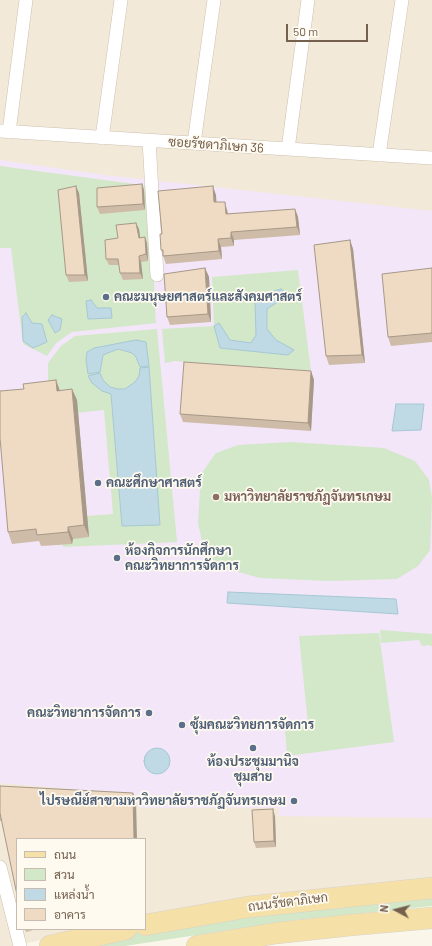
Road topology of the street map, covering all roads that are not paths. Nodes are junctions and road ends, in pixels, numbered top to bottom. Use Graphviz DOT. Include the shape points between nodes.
graph roads {
  1 [pos="26,0"];
  2 [pos="121,0"];
  3 [pos="214,0"];
  4 [pos="308,0"];
  5 [pos="402,0"];
  6 [pos="4,131"];
  7 [pos="102,138"];
  8 [pos="149,141"];
  9 [pos="194,143"];
  10 [pos="288,149"];
  11 [pos="379,155"];
  12 [pos="432,158"];
  13 [pos="157,275"];
  14 [pos="0,867"];
  15 [pos="432,888"];
  16 [pos="432,918"];
  17 [pos="146,925"];
  18 [pos="122,930"];
  19 [pos="20,946"];
  20 [pos="50,946"];
  21 [pos="197,946"];
  1 -- 6 [label="street"];
  2 -- 7 [label="street"];
  3 -- 9 [label="street"];
  4 -- 10 [label="street"];
  5 -- 11 [label="street"];
  6 -- 7 [label="street, ซอยรัชดาภิเษก 36"];
  7 -- 8 [label="street, ซอยรัชดาภิเษก 36"];
  8 -- 9 [label="street, ซอยรัชดาภิเษก 36"];
  8 -- 13 [label="street"];
  9 -- 10 [label="street, ซอยรัชดาภิเษก 36"];
  10 -- 11 [label="street, ซอยรัชดาภิเษก 36"];
  11 -- 12 [label="street, ซอยรัชดาภิเษก 36"];
  14 -- 19 [label="street"];
  15 -- 17 [label="main road, ถนนรัชดาภิเษก" via="248,907"];
  16 -- 21 [label="main road" via="277,933"];
  18 -- 20 [label="main road"];
}
